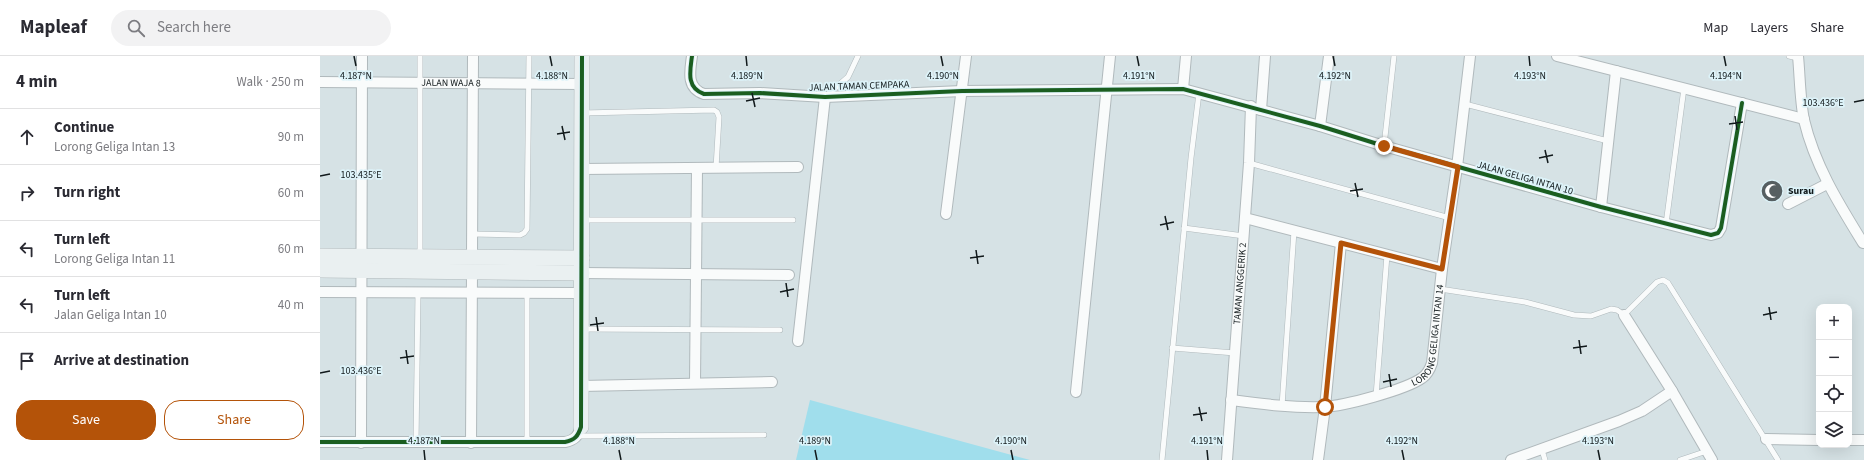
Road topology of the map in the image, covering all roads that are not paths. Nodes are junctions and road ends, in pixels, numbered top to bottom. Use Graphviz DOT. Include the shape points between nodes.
graph roads {
  1 [pos="362,56"];
  2 [pos="420,56"];
  3 [pos="473,56"];
  4 [pos="529,56"];
  5 [pos="582,56"];
  6 [pos="692,56"];
  7 [pos="858,56"];
  8 [pos="966,56"];
  9 [pos="1110,56"];
  10 [pos="1186,56"];
  11 [pos="1265,56"];
  12 [pos="1329,56"];
  13 [pos="1394,56"];
  14 [pos="1470,56"];
  15 [pos="1557,56"];
  16 [pos="1795,57"];
  17 [pos="1616,71"];
  18 [pos="320,82"];
  19 [pos="362,82"];
  20 [pos="420,83"];
  21 [pos="473,83"];
  22 [pos="528,83"];
  23 [pos="582,84"];
  24 [pos="1106,88"];
  25 [pos="1684,88"];
  26 [pos="1183,89"];
  27 [pos="962,91"];
  28 [pos="1199,92"];
  29 [pos="825,97"];
  30 [pos="1742,103"];
  31 [pos="1465,104"];
  32 [pos="1256,108"];
  33 [pos="582,113"];
  34 [pos="1804,119"];
  35 [pos="1320,126"];
  36 [pos="1608,141"];
  37 [pos="1384,146"];
  38 [pos="1249,163"];
  39 [pos="798,167"];
  40 [pos="1458,167"];
  41 [pos="697,168"];
  42 [pos="716,168"];
  43 [pos="582,169"];
  44 [pos="1827,184"];
  45 [pos="1788,204"];
  46 [pos="1601,207"];
  47 [pos="946,214"];
  48 [pos="1245,218"];
  49 [pos="1450,218"];
  50 [pos="582,220"];
  51 [pos="697,220"];
  52 [pos="793,220"];
  53 [pos="1666,224"];
  54 [pos="1184,228"];
  55 [pos="1294,231"];
  56 [pos="472,234"];
  57 [pos="1244,236"];
  58 [pos="1341,243"];
  59 [pos="1864,243"];
  60 [pos="1387,255"];
  61 [pos="320,256"];
  62 [pos="420,257"];
  63 [pos="362,263"];
  64 [pos="472,264"];
  65 [pos="582,266"];
  66 [pos="1442,269"];
  67 [pos="320,270"];
  68 [pos="697,273"];
  69 [pos="789,275"];
  70 [pos="1440,289"];
  71 [pos="320,292"];
  72 [pos="362,292"];
  73 [pos="418,292"];
  74 [pos="471,293"];
  75 [pos="528,293"];
  76 [pos="582,293"];
  77 [pos="1624,315"];
  78 [pos="695,328"];
  79 [pos="582,330"];
  80 [pos="780,330"];
  81 [pos="798,341"];
  82 [pos="1172,348"];
  83 [pos="1235,353"];
  84 [pos="772,382"];
  85 [pos="695,383"];
  86 [pos="581,386"];
  87 [pos="1672,391"];
  88 [pos="1076,392"];
  89 [pos="1376,396"];
  90 [pos="1231,400"];
  91 [pos="1282,406"];
  92 [pos="1325,407"];
  93 [pos="580,431"];
  94 [pos="764,435"];
  95 [pos="1766,439"];
  96 [pos="1816,440"];
  97 [pos="1852,440"];
  98 [pos="1864,440"];
  99 [pos="320,442"];
  100 [pos="361,443"];
  101 [pos="416,443"];
  102 [pos="471,443"];
  103 [pos="527,443"];
  104 [pos="1542,450"];
  105 [pos="1710,455"];
  106 [pos="1162,460"];
  107 [pos="1227,460"];
  108 [pos="1318,460"];
  109 [pos="1510,460"];
  110 [pos="1545,460"];
  111 [pos="1680,460"];
  112 [pos="1778,460"];
  1 -- 19 [label="street"];
  2 -- 20 [label="lane"];
  3 -- 21 [label="street"];
  4 -- 22 [label="lane"];
  5 -- 23 [label="street"];
  6 -- 29 [label="street, JALAN TAMAN CEMPAKA" via="691,82 698,92 704,94"];
  7 -- 29 [label="lane" via="848,77"];
  8 -- 27 [label="street"];
  9 -- 24 [label="street"];
  10 -- 26 [label="street"];
  11 -- 32 [label="street, TAMAN ANGGERIK 2"];
  12 -- 35 [label="street"];
  13 -- 37 [label="lane"];
  14 -- 31 [label="street, LORONG GELIGA INTAN 14"];
  15 -- 17 [label="street"];
  16 -- 34 [label="street"];
  17 -- 25 [label="street"];
  17 -- 36 [label="street"];
  18 -- 19 [label="street, JALAN WAJA 8"];
  19 -- 20 [label="street, JALAN WAJA 8"];
  19 -- 63 [label="street"];
  20 -- 21 [label="street, JALAN WAJA 8"];
  20 -- 62 [label="lane"];
  21 -- 22 [label="street, JALAN WAJA 8"];
  21 -- 56 [label="street"];
  22 -- 23 [label="street, JALAN WAJA 8"];
  22 -- 56 [label="lane" via="527,229 520,235"];
  23 -- 33 [label="street"];
  24 -- 26 [label="street, JALAN GELIGA INTAN 10"];
  24 -- 27 [label="street, JALAN TAMAN CEMPAKA"];
  24 -- 88 [label="street"];
  25 -- 30 [label="street"];
  25 -- 53 [label="lane"];
  26 -- 28 [label="street, JALAN GELIGA INTAN 10"];
  27 -- 29 [label="street, JALAN TAMAN CEMPAKA"];
  27 -- 47 [label="street"];
  28 -- 32 [label="street, JALAN GELIGA INTAN 10"];
  28 -- 54 [label="lane"];
  29 -- 81 [label="street"];
  30 -- 34 [label="street"];
  30 -- 53 [label="street, JALAN GELIGA INTAN 10" via="1721,228 1718,233 1711,235"];
  31 -- 36 [label="lane"];
  31 -- 40 [label="street, LORONG GELIGA INTAN 14"];
  32 -- 35 [label="street, JALAN GELIGA INTAN 10"];
  32 -- 38 [label="street, TAMAN ANGGERIK 2"];
  33 -- 42 [label="lane" via="714,110 719,117"];
  33 -- 43 [label="street"];
  34 -- 44 [label="street"];
  35 -- 37 [label="street, JALAN GELIGA INTAN 10"];
  36 -- 46 [label="street"];
  37 -- 40 [label="street, JALAN GELIGA INTAN 10"];
  38 -- 48 [label="street, TAMAN ANGGERIK 2"];
  38 -- 49 [label="lane"];
  39 -- 42 [label="street"];
  40 -- 46 [label="street, JALAN GELIGA INTAN 10"];
  40 -- 49 [label="street, LORONG GELIGA INTAN 14"];
  41 -- 42 [label="street"];
  41 -- 43 [label="street"];
  41 -- 51 [label="street"];
  43 -- 50 [label="street"];
  44 -- 45 [label="street"];
  44 -- 59 [label="street"];
  46 -- 53 [label="street, JALAN GELIGA INTAN 10"];
  48 -- 55 [label="street"];
  48 -- 57 [label="street, TAMAN ANGGERIK 2"];
  49 -- 66 [label="street, LORONG GELIGA INTAN 14"];
  50 -- 51 [label="lane"];
  50 -- 65 [label="street"];
  51 -- 52 [label="lane"];
  51 -- 68 [label="street"];
  54 -- 57 [label="lane"];
  54 -- 82 [label="lane"];
  55 -- 58 [label="street"];
  55 -- 91 [label="lane"];
  56 -- 64 [label="street"];
  57 -- 83 [label="street, TAMAN ANGGERIK 2"];
  58 -- 60 [label="street"];
  58 -- 92 [label="street"];
  60 -- 66 [label="street"];
  60 -- 89 [label="lane"];
  61 -- 63 [label="street"];
  62 -- 63 [label="street"];
  62 -- 64 [label="street"];
  63 -- 64 [label="street"];
  63 -- 67 [label="street"];
  63 -- 72 [label="street"];
  64 -- 65 [label="street"];
  64 -- 74 [label="street"];
  65 -- 68 [label="street"];
  65 -- 76 [label="street"];
  66 -- 70 [label="street, LORONG GELIGA INTAN 14"];
  68 -- 69 [label="street"];
  68 -- 78 [label="street"];
  70 -- 77 [label="lane" via="1524,302 1574,315 1591,316 1611,309"];
  70 -- 89 [label="street, LORONG GELIGA INTAN 14" via="1432,363 1428,372 1414,382"];
  71 -- 72 [label="street"];
  72 -- 73 [label="street"];
  72 -- 100 [label="street"];
  73 -- 74 [label="street"];
  73 -- 101 [label="lane"];
  74 -- 75 [label="street"];
  74 -- 102 [label="street"];
  75 -- 76 [label="street"];
  75 -- 103 [label="lane"];
  76 -- 79 [label="street"];
  77 -- 87 [label="street"];
  77 -- 95 [label="lane" via="1657,282 1663,280 1668,283"];
  78 -- 79 [label="lane"];
  78 -- 80 [label="lane"];
  78 -- 85 [label="street"];
  79 -- 86 [label="street"];
  82 -- 83 [label="lane"];
  82 -- 106 [label="lane"];
  83 -- 90 [label="street, TAMAN ANGGERIK 2"];
  84 -- 85 [label="street"];
  85 -- 86 [label="street"];
  86 -- 93 [label="street"];
  87 -- 104 [label="street" via="1642,411"];
  87 -- 105 [label="street"];
  89 -- 92 [label="street, LORONG GELIGA INTAN 14"];
  90 -- 91 [label="street, LORONG GELIGA INTAN 14"];
  90 -- 107 [label="street, TAMAN ANGGERIK 2"];
  91 -- 92 [label="street, LORONG GELIGA INTAN 14"];
  92 -- 108 [label="street"];
  93 -- 94 [label="lane"];
  93 -- 103 [label="street" via="572,441"];
  95 -- 96 [label="street"];
  95 -- 112 [label="lane"];
  97 -- 98 [label="street"];
  99 -- 100 [label="street"];
  100 -- 101 [label="street"];
  101 -- 102 [label="street"];
  102 -- 103 [label="street"];
  104 -- 109 [label="street"];
  104 -- 110 [label="lane"];
  105 -- 111 [label="lane"];
}
